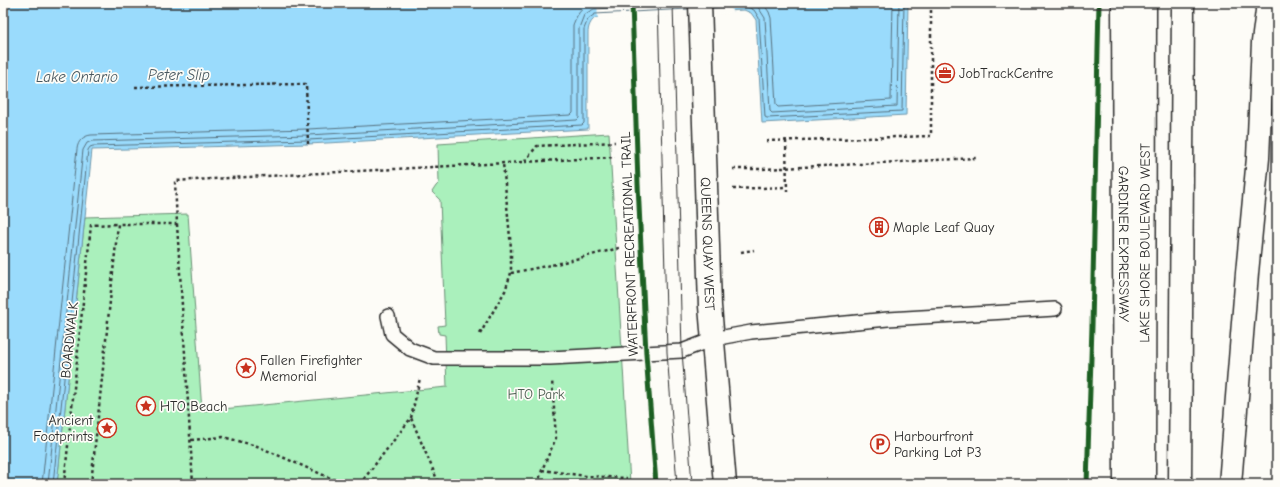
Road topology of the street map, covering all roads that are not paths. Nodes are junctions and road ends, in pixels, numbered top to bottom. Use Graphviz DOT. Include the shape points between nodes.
graph roads {
  1 [pos="700,3"];
  2 [pos="1123,3"];
  3 [pos="1145,3"];
  4 [pos="1183,3"];
  5 [pos="1259,3"];
  6 [pos="1268,3"];
  7 [pos="1263,42"];
  8 [pos="1055,309"];
  9 [pos="388,316"];
  10 [pos="713,339"];
  11 [pos="725,484"];
  12 [pos="1125,484"];
  13 [pos="1144,484"];
  14 [pos="1180,484"];
  15 [pos="1230,484"];
  1 -- 10 [label="main road, QUEENS QUAY WEST"];
  2 -- 12 [label="main road, GARDINER EXPRESSWAY"];
  3 -- 13 [label="main road, LAKE SHORE BOULEVARD WEST"];
  4 -- 14 [label="main road"];
  5 -- 7 [label="main road"];
  6 -- 7 [label="main road"];
  7 -- 15 [label="main road" via="1258,158"];
  8 -- 10 [label="lane" via="888,319 751,332"];
  9 -- 10 [label="lane" via="392,334 410,349 434,358 550,358 682,351"];
  10 -- 11 [label="main road, QUEENS QUAY WEST"];
}
